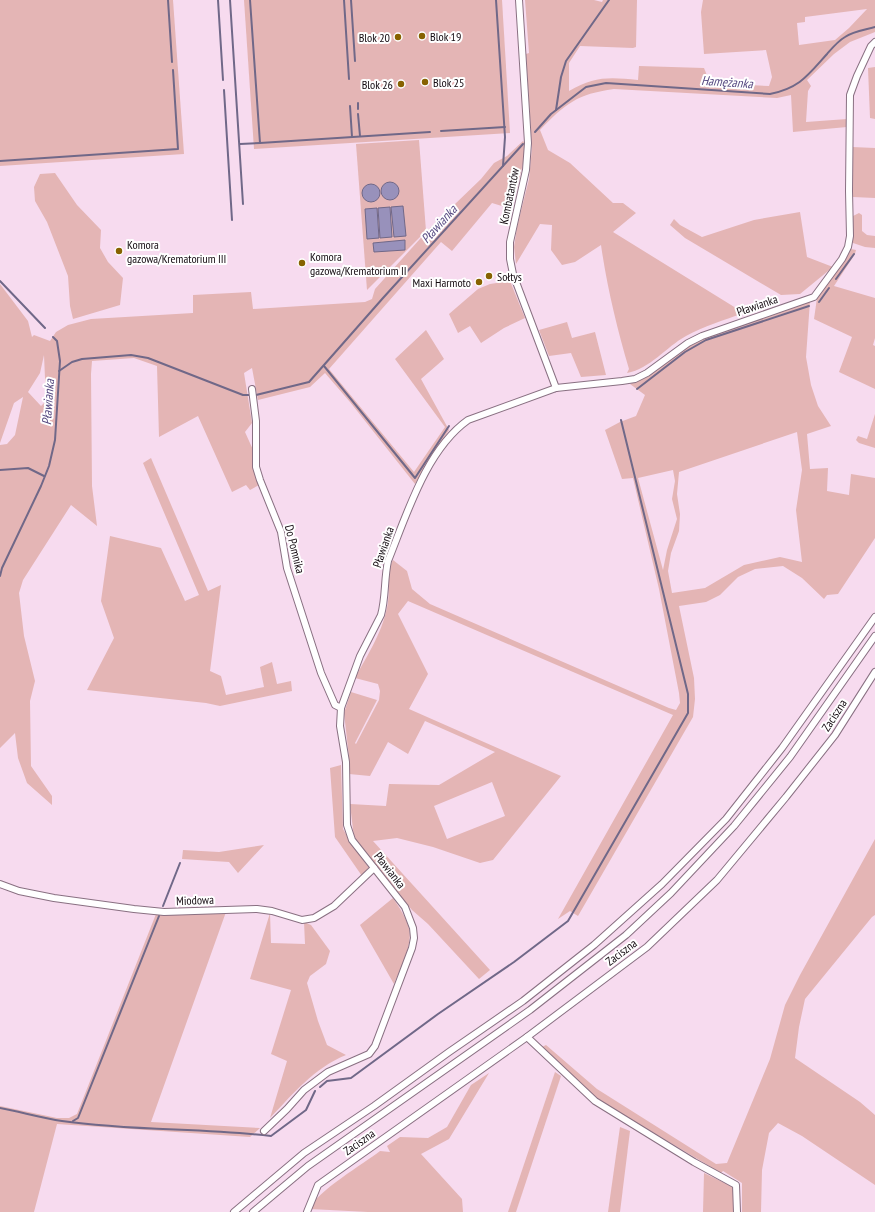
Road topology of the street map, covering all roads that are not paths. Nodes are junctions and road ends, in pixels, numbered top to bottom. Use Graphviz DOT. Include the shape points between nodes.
graph roads {
  1 [pos="519,0"];
  2 [pos="875,42"];
  3 [pos="556,388"];
  4 [pos="252,389"];
  5 [pos="875,617"];
  6 [pos="875,636"];
  7 [pos="875,672"];
  8 [pos="341,708"];
  9 [pos="374,868"];
  10 [pos="0,884"];
  11 [pos="527,1037"];
  12 [pos="264,1131"];
  13 [pos="234,1212"];
  14 [pos="254,1212"];
  15 [pos="307,1212"];
  16 [pos="737,1212"];
  1 -- 3 [label="street, Kombatantów" via="528,143 526,170 510,242 510,259 513,274"];
  2 -- 3 [label="street, Pławianka" via="868,52 850,95 848,247 814,297 702,336 635,379"];
  3 -- 8 [label="street, Pławianka" via="468,420 443,444 423,476 388,561 384,605 360,656"];
  4 -- 8 [label="street, Do Pomnika" via="256,421 256,467 281,532 287,568 322,673 335,705"];
  5 -- 13 [label="street" via="786,742 726,819 662,884 594,945 524,1001 304,1153"];
  6 -- 14 [label="street" via="790,757 734,826 671,893 626,935 530,1010 308,1166"];
  7 -- 11 [label="street, Zaciszna" via="835,735 717,880 647,947"];
  8 -- 9 [label="street, Pławianka" via="340,726 346,762 347,825 352,840"];
  9 -- 10 [label="street, Miodowa" via="334,906 314,918 302,920 257,909 164,912 134,909 54,898 19,891"];
  9 -- 12 [label="street, Pławianka" via="405,906 414,938 375,1046 369,1054 328,1072 304,1090"];
  11 -- 15 [label="street, Zaciszna" via="318,1185"];
  11 -- 16 [label="street" via="595,1102 736,1185"];
}
